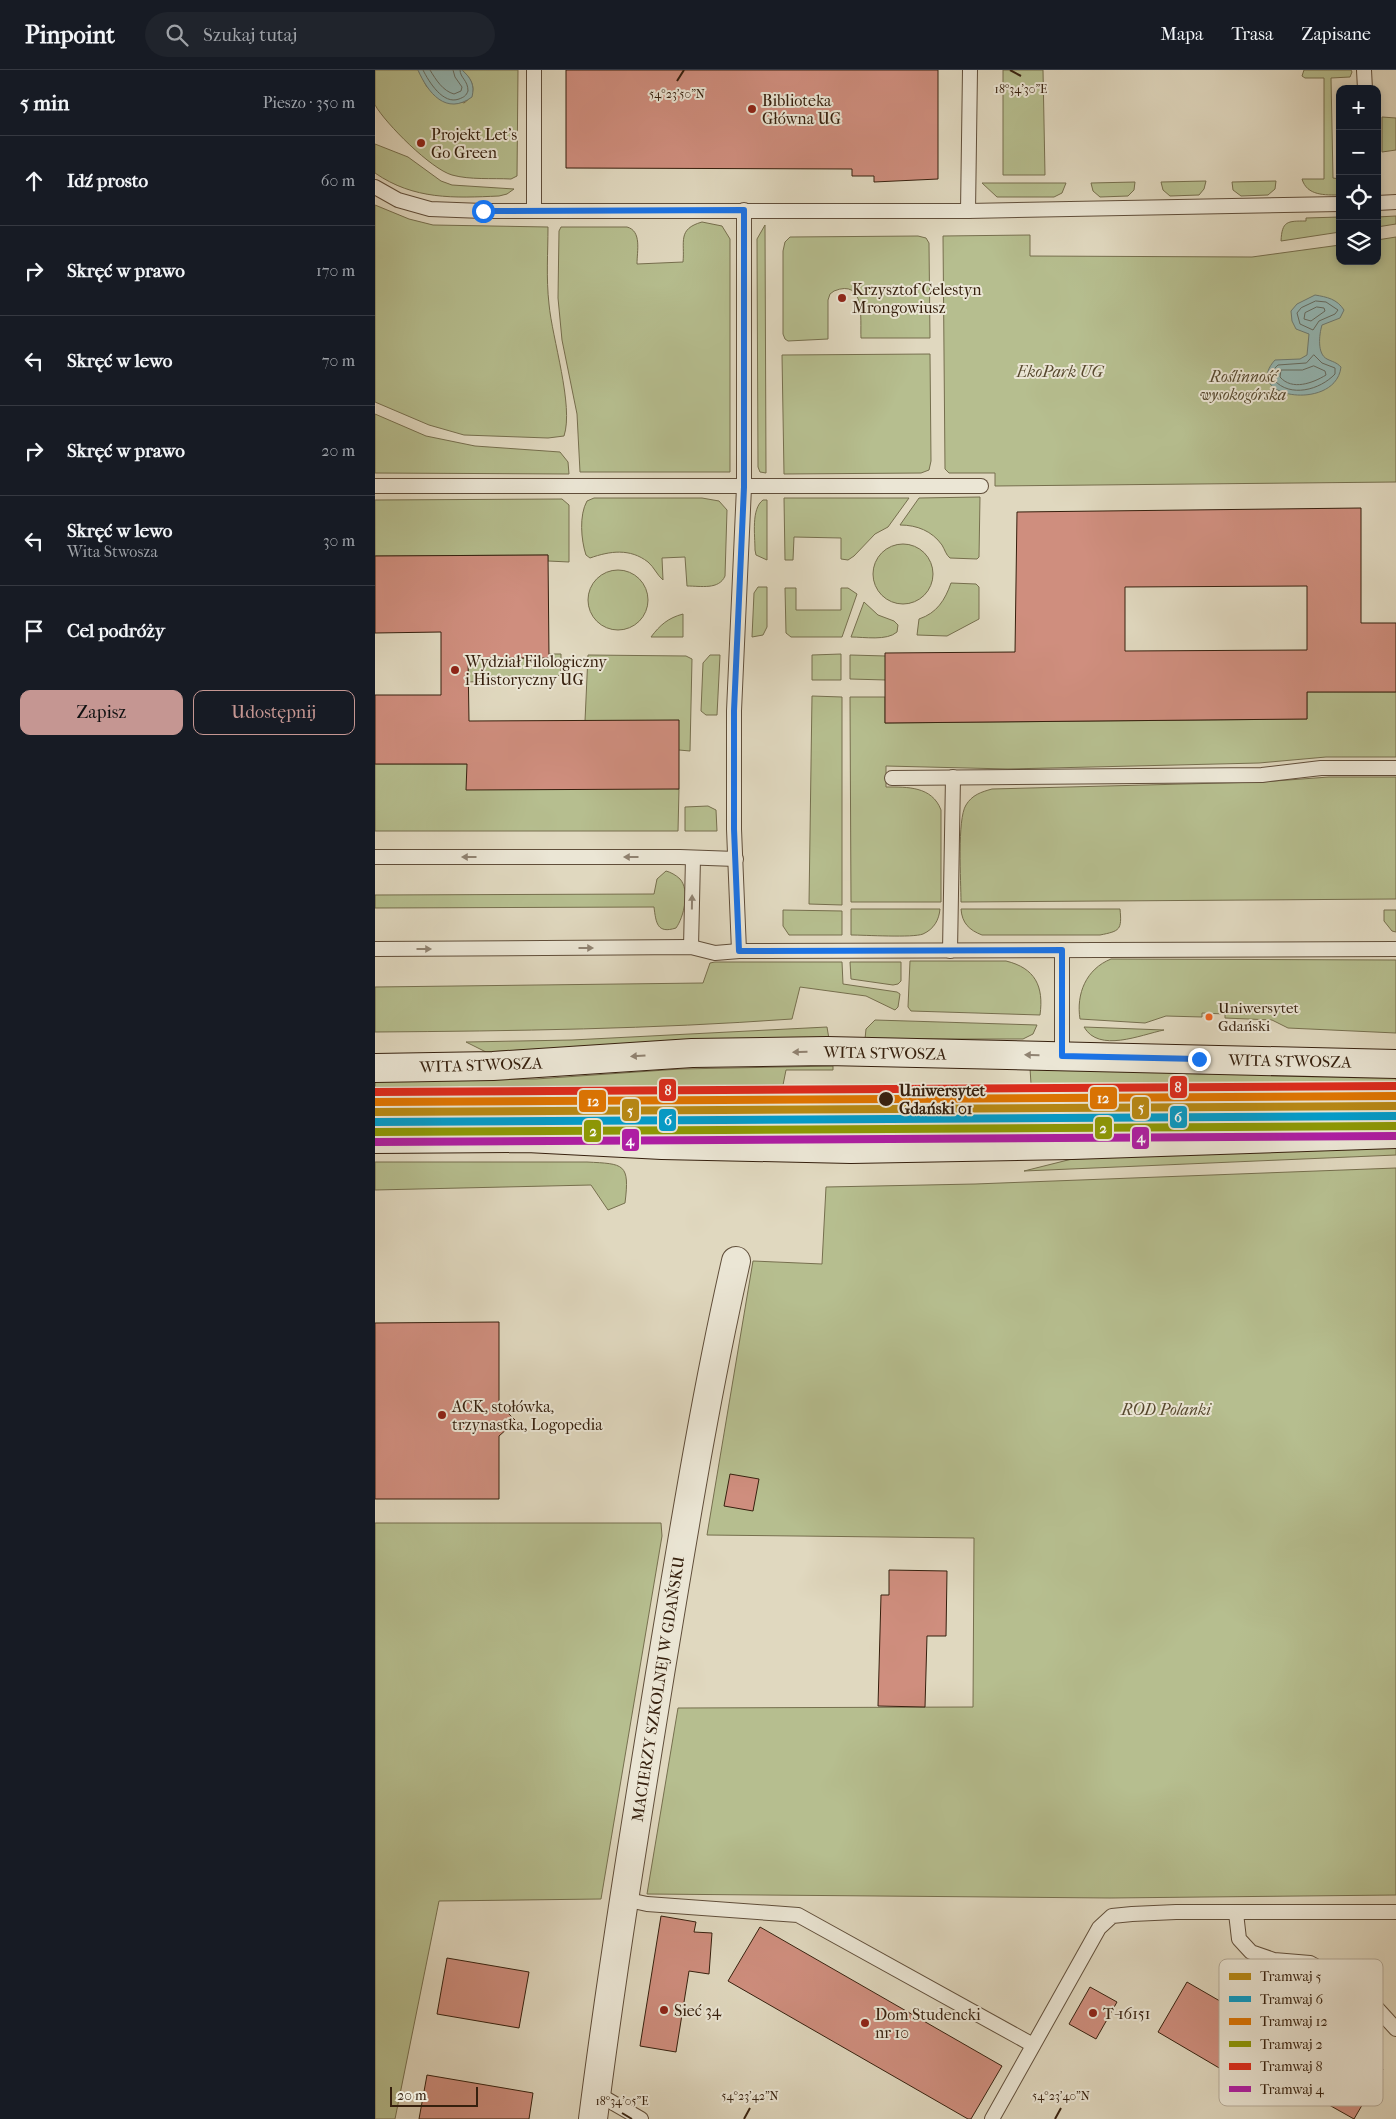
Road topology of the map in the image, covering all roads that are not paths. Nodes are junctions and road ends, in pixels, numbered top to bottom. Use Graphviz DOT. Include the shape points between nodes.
graph roads {
  1 [pos="534,70"];
  2 [pos="970,70"];
  3 [pos="1364,70"];
  4 [pos="1365,85"];
  5 [pos="375,187"];
  6 [pos="1396,202"];
  7 [pos="1381,203"];
  8 [pos="1336,204"];
  9 [pos="535,210"];
  10 [pos="744,210"];
  11 [pos="968,211"];
  12 [pos="375,486"];
  13 [pos="981,486"];
  14 [pos="744,487"];
  15 [pos="1396,768"];
  16 [pos="953,777"];
  17 [pos="892,778"];
  18 [pos="375,857"];
  19 [pos="693,858"];
  20 [pos="735,859"];
  21 [pos="691,947"];
  22 [pos="375,949"];
  23 [pos="950,950"];
  24 [pos="1062,950"];
  25 [pos="1396,950"];
  26 [pos="739,951"];
  27 [pos="1062,1056"];
  28 [pos="1396,1064"];
  29 [pos="375,1068"];
  30 [pos="1396,1134"];
  31 [pos="375,1138"];
  32 [pos="736,1261"];
  33 [pos="624,1899"];
  34 [pos="1396,1912"];
  35 [pos="1236,1913"];
  36 [pos="1271,1959"];
  37 [pos="1383,2015"];
  38 [pos="1396,2029"];
  39 [pos="1033,2045"];
  40 [pos="595,2106"];
  41 [pos="641,2119"];
  42 [pos="991,2119"];
  1 -- 9 [label="lane"];
  2 -- 11 [label="lane"];
  3 -- 4 [label="lane"];
  5 -- 9 [label="lane" via="399,200 430,209"];
  6 -- 7 [label="lane"];
  8 -- 11 [label="lane"];
  9 -- 10 [label="lane"];
  10 -- 11 [label="lane"];
  10 -- 14 [label="lane"];
  12 -- 14 [label="lane"];
  13 -- 14 [label="lane"];
  14 -- 20 [label="lane" via="734,711"];
  15 -- 16 [label="lane" via="1321,768 1262,774"];
  16 -- 17 [label="lane"];
  16 -- 23 [label="lane"];
  19 -- 18 [label="lane, one-way"];
  19 -- 20 [label="lane"];
  21 -- 19 [label="lane, one-way"];
  20 -- 26 [label="lane"];
  22 -- 21 [label="lane, one-way"];
  21 -- 26 [label="lane" via="715,953"];
  23 -- 24 [label="lane"];
  23 -- 26 [label="lane"];
  24 -- 25 [label="lane"];
  24 -- 27 [label="lane"];
  27 -- 28 [label="street, WITA STWOSZA"];
  27 -- 29 [label="street, WITA STWOSZA, one-way" via="827,1051 692,1053 493,1066"];
  30 -- 31 [label="street" via="851,1149 527,1138"];
  32 -- 33 [label="street, MACIERZY SZKOLNEJ W GDAŃSKU" via="685,1530"];
  33 -- 39 [label="lane" via="647,1904 798,1915"];
  33 -- 40 [label="street, MACIERZY SZKOLNEJ W GDAŃSKU"];
  34 -- 35 [label="lane"];
  35 -- 36 [label="lane" via="1239,1939 1251,1952"];
  35 -- 39 [label="lane" via="1112,1916 1099,1928"];
  37 -- 38 [label="lane"];
  39 -- 42 [label="lane"];
  40 -- 41 [label="lane"];
}
